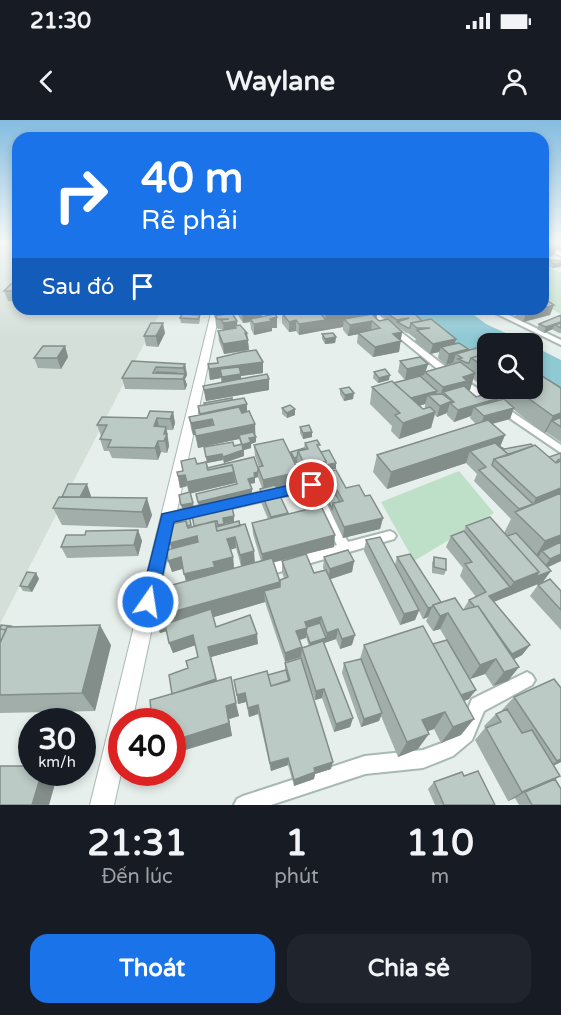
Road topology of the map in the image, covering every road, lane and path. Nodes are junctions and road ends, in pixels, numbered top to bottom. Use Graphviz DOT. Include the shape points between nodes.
graph roads {
  1 [pos="215,315"];
  2 [pos="375,315"];
  3 [pos="503,315"];
  4 [pos="561,343"];
  5 [pos="561,450"];
  6 [pos="168,518"];
  7 [pos="390,536"];
  8 [pos="345,548"];
  9 [pos="252,574"];
  10 [pos="527,680"];
  11 [pos="102,805"];
  12 [pos="243,805"];
  1 -- 6 [label="street"];
  2 -- 5 [label="street" via="443,369"];
  3 -- 4 [label="street"];
  6 -- 8 [label="street" via="312,485"];
  6 -- 11 [label="street" via="154,600"];
  7 -- 8 [label="street"];
  8 -- 9 [label="street"];
  10 -- 12 [label="street" via="478,705 466,734 447,750 423,759 365,765"];
}
